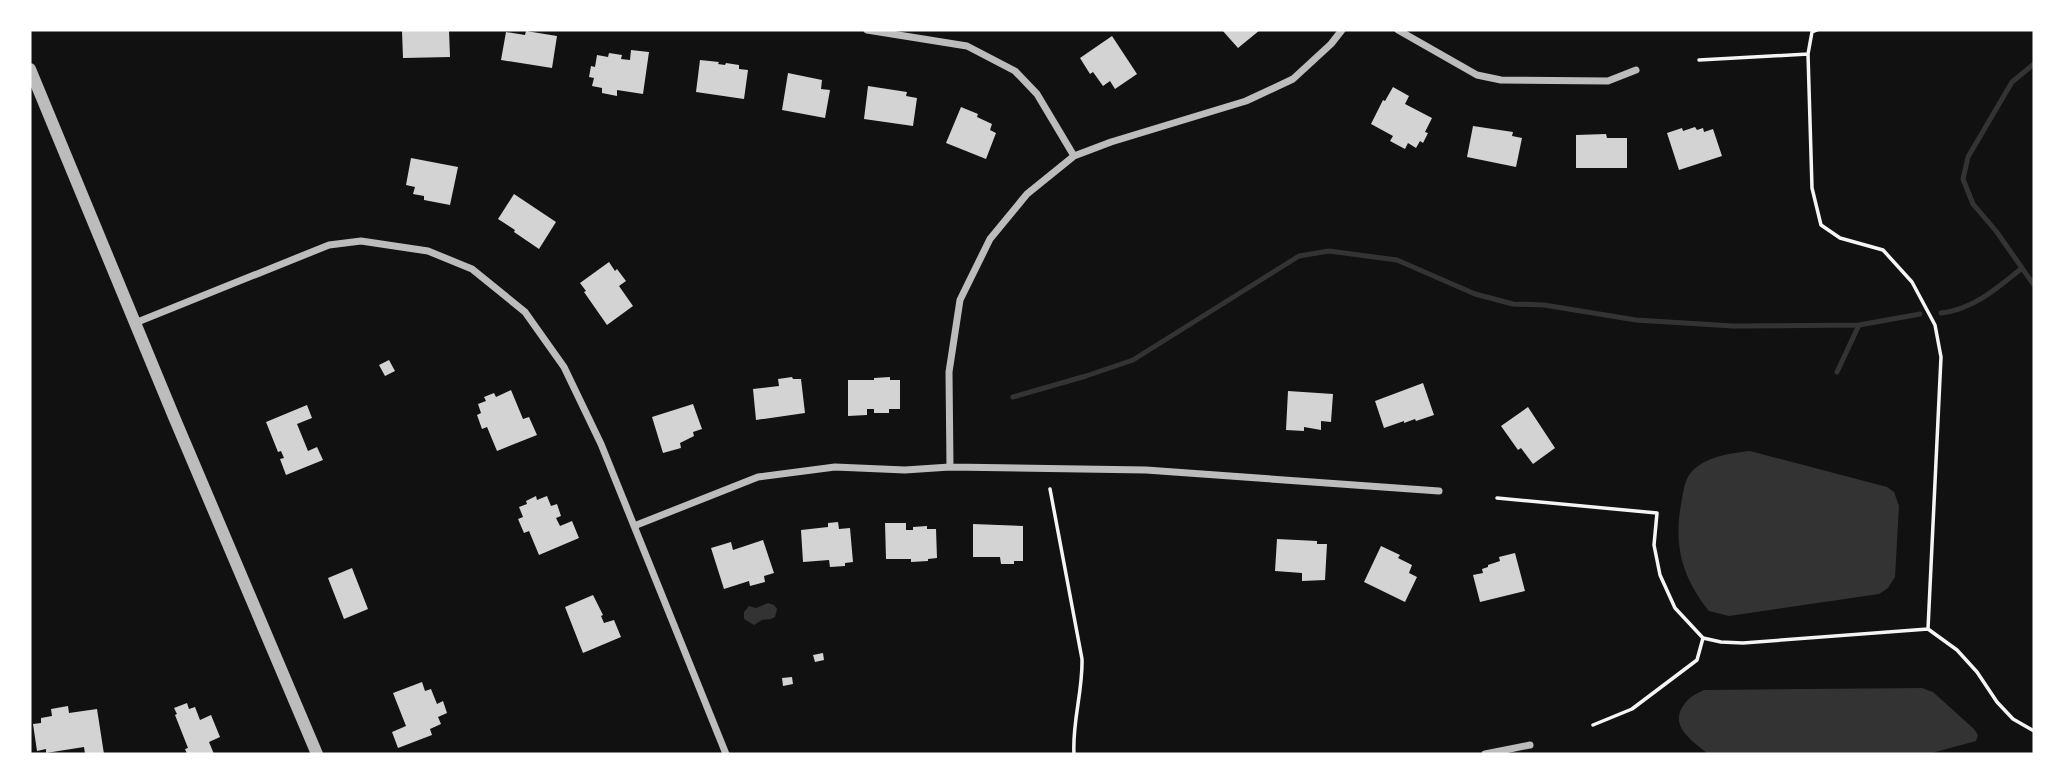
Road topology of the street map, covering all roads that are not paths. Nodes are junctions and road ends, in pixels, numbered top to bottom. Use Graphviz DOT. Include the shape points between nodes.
graph roads {
  1 [pos="867,30"];
  2 [pos="1342,30"];
  3 [pos="1398,30"];
  4 [pos="30,69"];
  5 [pos="1636,70"];
  6 [pos="1074,156"];
  7 [pos="135,323"];
  8 [pos="950,467"];
  9 [pos="1439,491"];
  10 [pos="634,526"];
  11 [pos="1530,745"];
  12 [pos="317,754"];
  13 [pos="726,754"];
  14 [pos="1485,754"];
  1 -- 6 [label="street" via="967,46 1015,71 1037,94"];
  2 -- 6 [label="street" via="1293,79 1246,100"];
  3 -- 5 [label="street" via="1477,75 1501,80 1608,81"];
  4 -- 7 [label="street"];
  6 -- 8 [label="street" via="1027,194 990,239 960,300 950,372"];
  7 -- 10 [label="street" via="329,245 361,241 428,251 461,264 526,312 564,367"];
  7 -- 12 [label="street"];
  8 -- 9 [label="street" via="1146,470"];
  8 -- 10 [label="street" via="835,467 758,477"];
  10 -- 13 [label="street"];
  11 -- 14 [label="street"];
}
